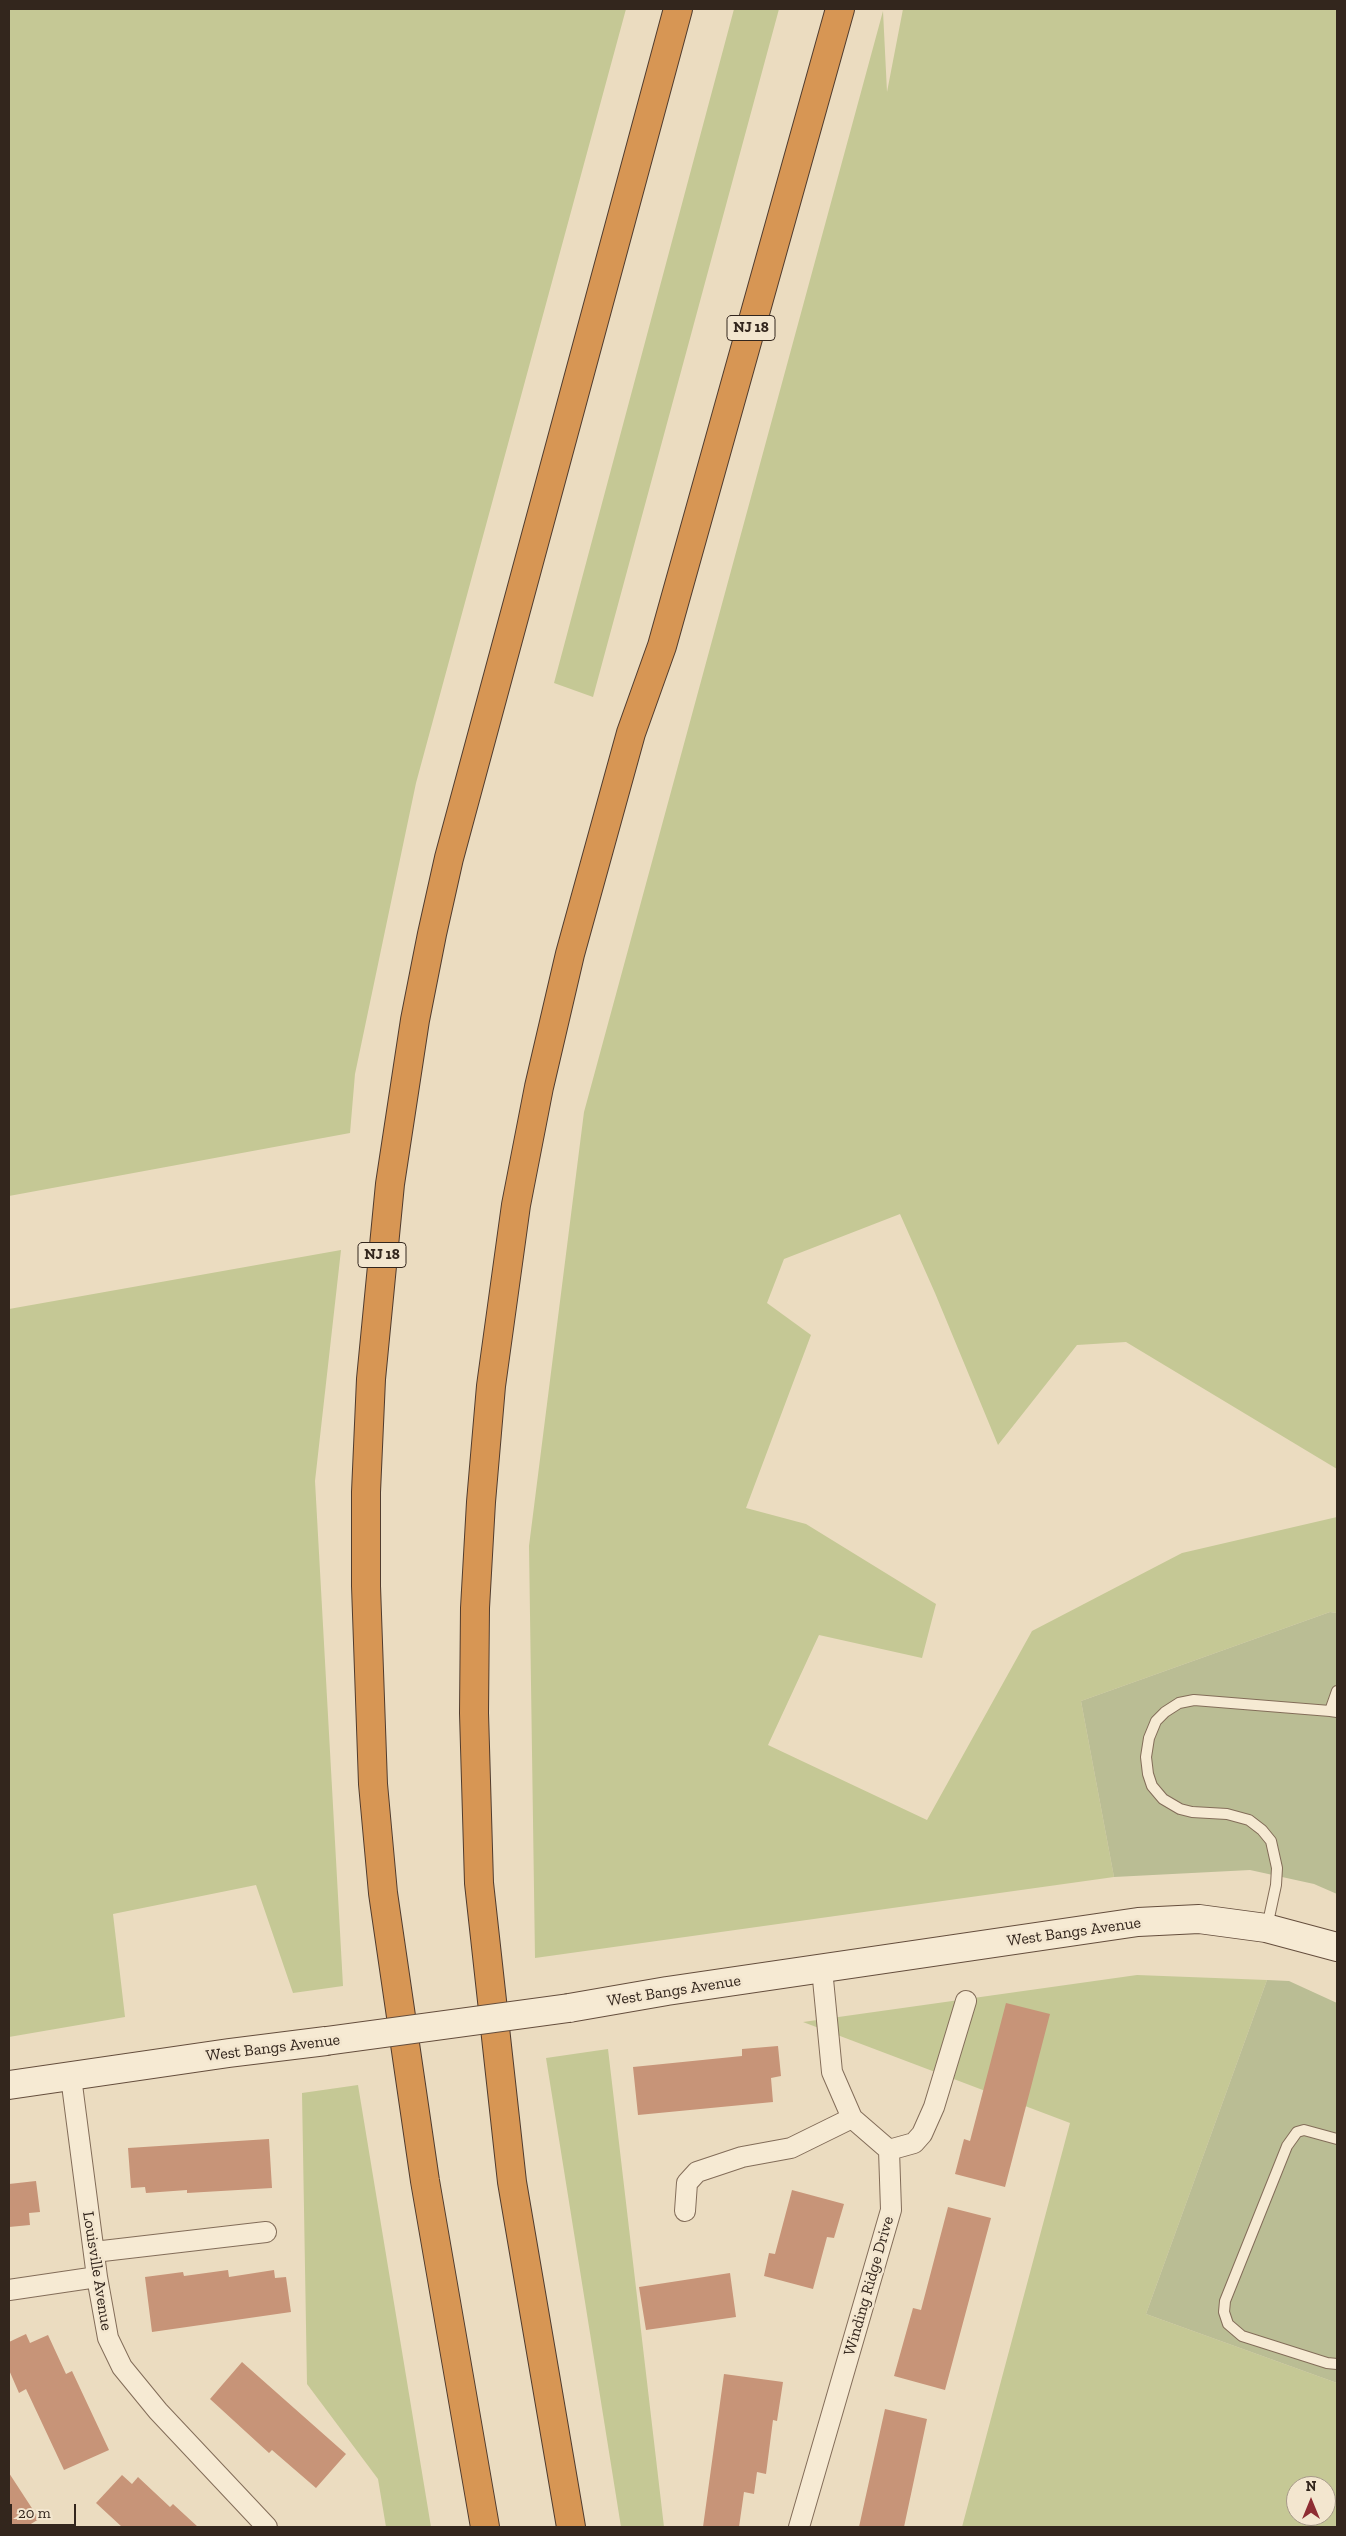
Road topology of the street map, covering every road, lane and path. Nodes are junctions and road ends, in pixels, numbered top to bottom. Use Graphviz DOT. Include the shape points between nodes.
graph roads {
  1 [pos="678,9"];
  2 [pos="840,9"];
  3 [pos="1337,1691"];
  4 [pos="1334,1712"];
  5 [pos="1266,1928"];
  6 [pos="1337,1946"];
  7 [pos="822,1969"];
  8 [pos="966,2001"];
  9 [pos="71,2077"];
  10 [pos="9,2085"];
  11 [pos="852,2118"];
  12 [pos="1337,2139"];
  13 [pos="889,2150"];
  14 [pos="684,2211"];
  15 [pos="266,2232"];
  16 [pos="94,2252"];
  17 [pos="97,2277"];
  18 [pos="9,2290"];
  19 [pos="1337,2364"];
  20 [pos="267,2527"];
  21 [pos="484,2527"];
  22 [pos="571,2527"];
  23 [pos="800,2527"];
  1 -- 21 [label="highway, NJ 18" via="449,858 415,1020 390,1184 371,1378 366,1586 373,1784 383,1893 425,2181"];
  2 -- 22 [label="highway, NJ 18" via="664,637 631,733 570,954 516,1205 491,1386 476,1608 474,1713 479,1883 512,2182"];
  3 -- 4 [label="lane"];
  4 -- 5 [label="lane" via="1194,1700 1179,1703 1165,1712 1156,1721 1149,1738 1148,1774 1152,1786 1163,1799 1186,1810 1249,1820 1271,1842 1277,1868"];
  5 -- 6 [label="street, West Bangs Avenue"];
  5 -- 7 [label="street, West Bangs Avenue" via="1199,1919 1138,1922"];
  7 -- 9 [label="street, West Bangs Avenue, bridge" via="569,2008"];
  7 -- 11 [label="street" via="832,2072"];
  8 -- 13 [label="street" via="934,2106 922,2134 914,2143"];
  9 -- 10 [label="street, West Bangs Avenue"];
  9 -- 16 [label="street, Louisville Avenue"];
  11 -- 13 [label="street"];
  11 -- 14 [label="street" via="791,2148 742,2157 697,2172 687,2183"];
  12 -- 19 [label="lane" via="1304,2130 1297,2132 1287,2146 1225,2301 1224,2312 1228,2324 1242,2336 1327,2364"];
  13 -- 23 [label="street, Winding Ridge Drive" via="890,2210"];
  15 -- 16 [label="street"];
  16 -- 17 [label="street, Louisville Avenue"];
  17 -- 18 [label="street"];
  17 -- 20 [label="street, Louisville Avenue" via="108,2338 122,2367 158,2412"];
}
